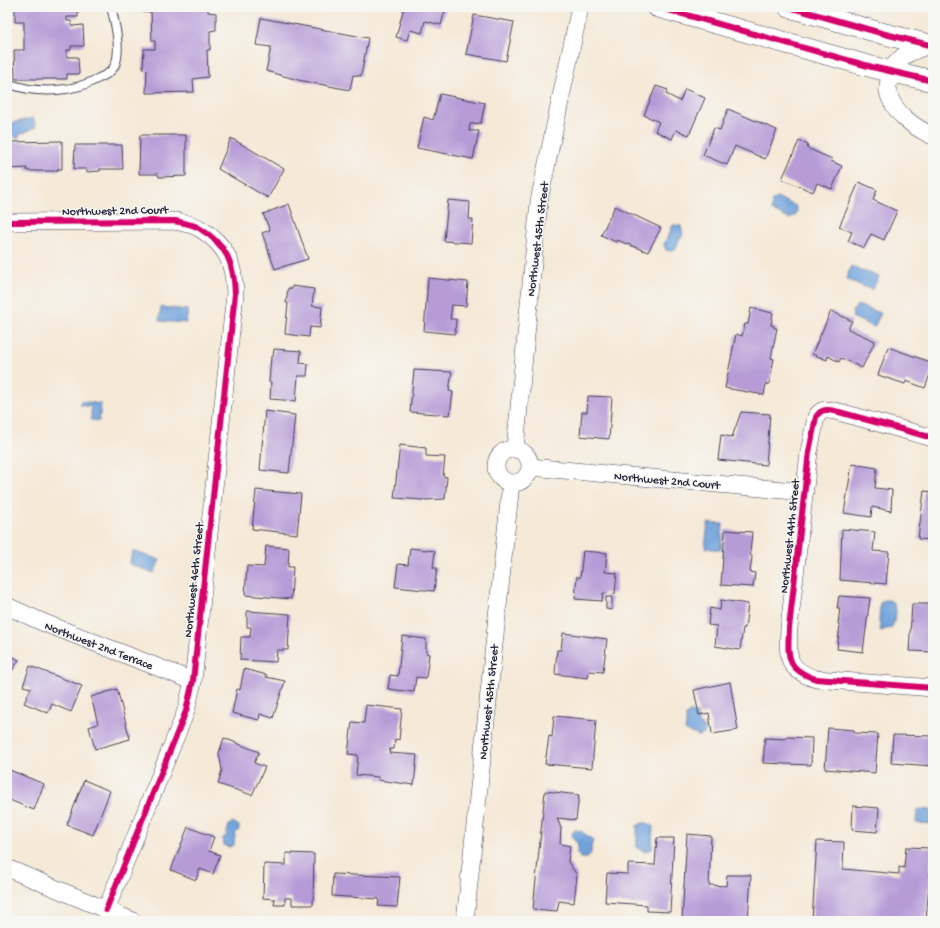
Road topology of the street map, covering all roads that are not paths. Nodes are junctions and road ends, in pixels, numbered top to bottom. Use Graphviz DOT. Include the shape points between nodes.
graph roads {
  1 [pos="111,7"];
  2 [pos="580,7"];
  3 [pos="658,7"];
  4 [pos="789,7"];
  5 [pos="813,10"];
  6 [pos="931,45"];
  7 [pos="891,72"];
  8 [pos="933,81"];
  9 [pos="7,84"];
  10 [pos="933,136"];
  11 [pos="7,222"];
  12 [pos="218,242"];
  13 [pos="933,438"];
  14 [pos="515,449"];
  15 [pos="530,467"];
  16 [pos="511,483"];
  17 [pos="805,492"];
  18 [pos="7,606"];
  19 [pos="192,681"];
  20 [pos="933,688"];
  21 [pos="7,868"];
  22 [pos="106,910"];
  23 [pos="133,921"];
  24 [pos="465,921"];
  1 -- 9 [label="lane" via="118,53 114,67 105,75 64,90 32,89"];
  2 -- 14 [label="street, Northwest 45th Street" via="539,201"];
  3 -- 7 [label="street"];
  4 -- 5 [label="street"];
  5 -- 6 [label="street" via="881,34"];
  6 -- 7 [label="street" via="910,52 898,60"];
  7 -- 8 [label="street"];
  7 -- 10 [label="street" via="888,92 897,109 908,122"];
  11 -- 12 [label="street, Northwest 2nd Court" via="175,220 198,228"];
  12 -- 19 [label="street, Northwest 46th Street" via="229,258 234,274 235,294"];
  13 -- 17 [label="street, Northwest 44th Street" via="839,412 822,410 816,417"];
  14 -- 15 [label="street" via="528,458"];
  14 -- 16 [label="street" via="500,455 496,465 499,476"];
  15 -- 16 [label="street" via="524,479"];
  15 -- 17 [label="street, Northwest 2nd Court"];
  16 -- 24 [label="street, Northwest 45th Street"];
  17 -- 20 [label="street, Northwest 44th Street" via="789,628 788,653 793,666 804,676 816,680"];
  18 -- 19 [label="street, Northwest 2nd Terrace"];
  19 -- 22 [label="street, Northwest 46th Street" via="186,711"];
  21 -- 22 [label="street"];
  22 -- 23 [label="street"];
}
